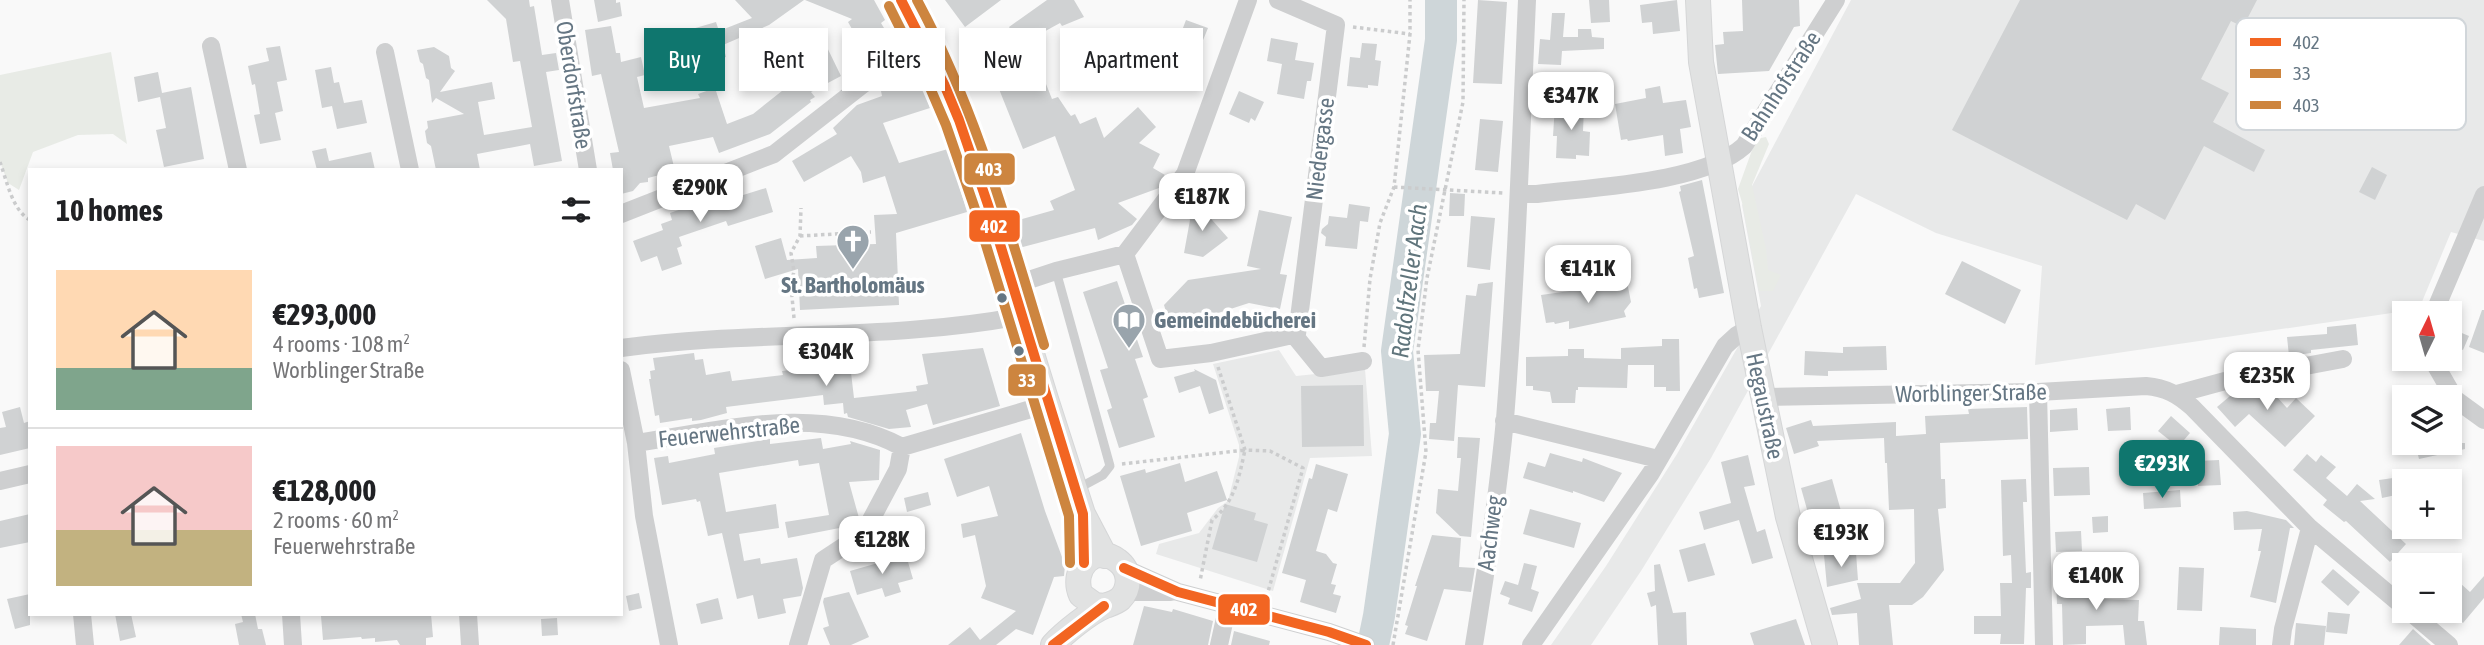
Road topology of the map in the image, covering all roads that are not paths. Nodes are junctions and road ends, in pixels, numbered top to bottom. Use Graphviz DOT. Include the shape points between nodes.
graph roads {
  1 [pos="560,0"];
  2 [pos="1248,0"];
  3 [pos="1278,0"];
  4 [pos="1527,0"];
  5 [pos="1698,0"];
  6 [pos="1836,0"];
  7 [pos="905,1"];
  8 [pos="916,28"];
  9 [pos="211,46"];
  10 [pos="385,52"];
  11 [pos="945,86"];
  12 [pos="855,91"];
  13 [pos="1719,163"];
  14 [pos="238,168"];
  15 [pos="410,168"];
  16 [pos="588,168"];
  17 [pos="1519,194"];
  18 [pos="2484,195"];
  19 [pos="623,213"];
  20 [pos="1125,254"];
  21 [pos="1055,271"];
  22 [pos="1011,286"];
  23 [pos="2439,301"];
  24 [pos="1021,316"];
  25 [pos="1749,328"];
  26 [pos="1294,335"];
  27 [pos="623,348"];
  28 [pos="2343,359"];
  29 [pos="1363,361"];
  30 [pos="2439,371"];
  31 [pos="623,380"];
  32 [pos="2038,392"];
  33 [pos="2177,394"];
  34 [pos="1763,397"];
  35 [pos="1048,404"];
  36 [pos="1504,421"];
  37 [pos="2484,421"];
  38 [pos="636,443"];
  39 [pos="902,447"];
  40 [pos="1658,459"];
  41 [pos="28,474"];
  42 [pos="0,481"];
  43 [pos="1075,490"];
  44 [pos="2310,528"];
  45 [pos="1103,573"];
  46 [pos="2392,596"];
  47 [pos="1228,605"];
  48 [pos="82,616"];
  49 [pos="291,616"];
  50 [pos="468,616"];
  51 [pos="2423,623"];
  52 [pos="1056,641"];
  53 [pos="1364,644"];
  54 [pos="85,645"];
  55 [pos="293,645"];
  56 [pos="470,645"];
  57 [pos="669,645"];
  58 [pos="798,645"];
  59 [pos="1219,645"];
  60 [pos="1474,645"];
  61 [pos="1531,645"];
  62 [pos="1825,645"];
  63 [pos="2044,645"];
  64 [pos="2281,645"];
  65 [pos="2449,645"];
  1 -- 16 [label="street, Oberdorfstraße"];
  2 -- 20 [label="street" via="1185,174"];
  3 -- 26 [label="street, Niedergasse" via="1336,25"];
  4 -- 17 [label="street, Aachweg"];
  5 -- 13 [label="main road, Hegaustraße" via="1701,62"];
  6 -- 13 [label="street, Bahnhofstraße" via="1744,146"];
  7 -- 8 [label="main road"];
  9 -- 14 [label="street"];
  10 -- 15 [label="street"];
  11 -- 22 [label="main road" via="988,205"];
  12 -- 19 [label="street" via="775,154"];
  13 -- 17 [label="street" via="1649,180"];
  13 -- 25 [label="main road, Hegaustraße"];
  17 -- 36 [label="street, Aachweg"];
  18 -- 23 [label="street"];
  20 -- 21 [label="street"];
  20 -- 26 [label="street" via="1160,359"];
  21 -- 22 [label="street"];
  21 -- 43 [label="lane" via="1110,466"];
  22 -- 24 [label="main road"];
  24 -- 27 [label="street" via="927,330 673,341"];
  24 -- 35 [label="main road"];
  25 -- 34 [label="main road, Hegaustraße"];
  25 -- 40 [label="street" via="1725,346"];
  26 -- 29 [label="street" via="1321,368"];
  28 -- 33 [label="street, Worblinger Straße" via="2225,380"];
  30 -- 37 [label="street" via="2455,399"];
  31 -- 38 [label="street"];
  32 -- 33 [label="street, Worblinger Straße" via="2146,386"];
  32 -- 34 [label="street, Worblinger Straße"];
  32 -- 63 [label="street"];
  33 -- 44 [label="street, Worblinger Straße"];
  34 -- 62 [label="main road, Hegaustraße" via="1788,517"];
  35 -- 39 [label="street"];
  35 -- 43 [label="main road"];
  36 -- 40 [label="street"];
  36 -- 60 [label="street, Aachweg"];
  38 -- 39 [label="street, Feuerwehrstraße" via="800,422 881,436"];
  38 -- 57 [label="street" via="644,516"];
  39 -- 58 [label="street" via="898,469 864,533 823,559"];
  40 -- 61 [label="street"];
  41 -- 42 [label="street"];
  43 -- 45 [label="main road"];
  44 -- 46 [label="street, Worblinger Straße"];
  44 -- 64 [label="street"];
  45 -- 47 [label="street"];
  45 -- 52 [label="main road"];
  45 -- 52 [label="main road" via="1081,595 1104,606"];
  47 -- 53 [label="street"];
  47 -- 59 [label="street"];
  48 -- 54 [label="street"];
  49 -- 55 [label="street"];
  50 -- 56 [label="street"];
  51 -- 65 [label="street, Worblinger Straße"];
}
